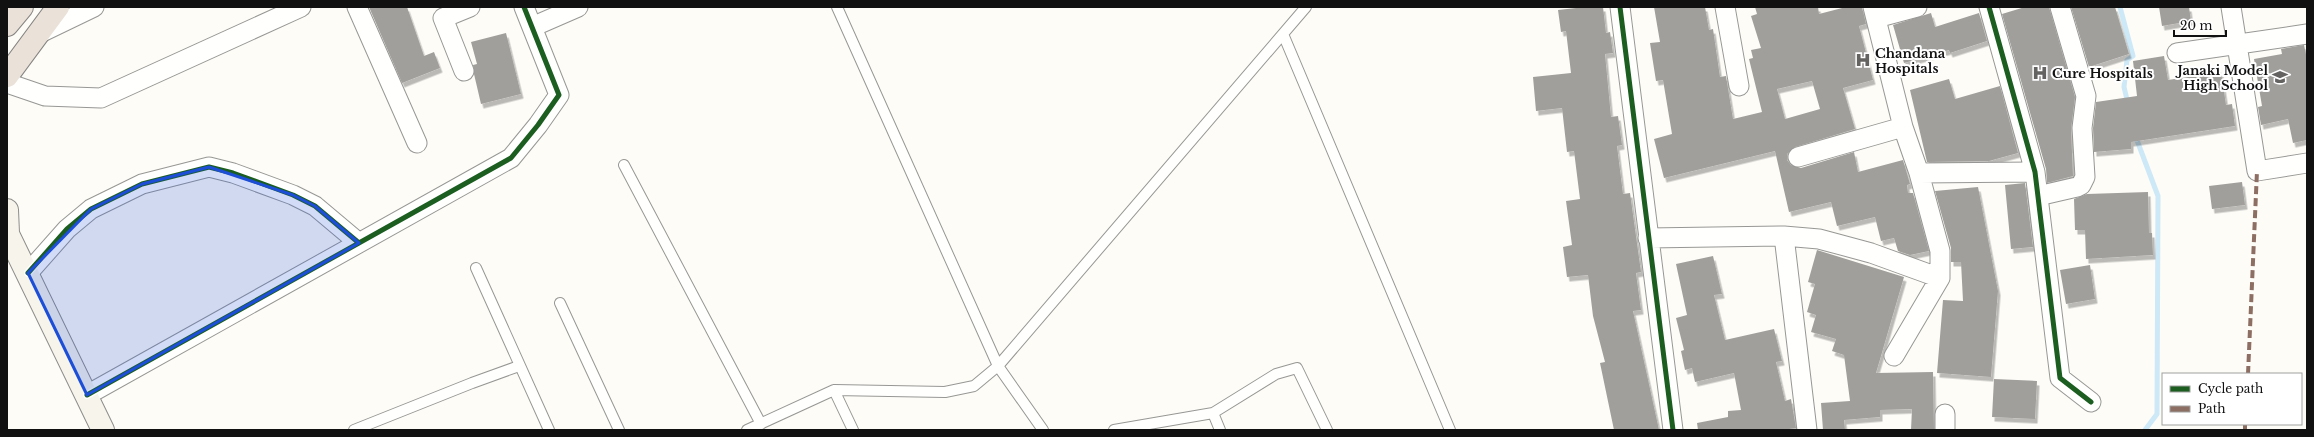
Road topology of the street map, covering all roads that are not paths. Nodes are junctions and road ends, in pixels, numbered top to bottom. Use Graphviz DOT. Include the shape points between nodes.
graph roads {
  1 [pos="22,7"];
  2 [pos="58,7"];
  3 [pos="94,7"];
  4 [pos="301,7"];
  5 [pos="357,7"];
  6 [pos="470,7"];
  7 [pos="524,7"];
  8 [pos="578,7"];
  9 [pos="837,7"];
  10 [pos="1306,7"];
  11 [pos="1620,7"];
  12 [pos="1725,7"];
  13 [pos="1917,7"];
  14 [pos="1989,7"];
  15 [pos="2060,7"];
  16 [pos="2231,7"];
  17 [pos="1875,12"];
  18 [pos="7,25"];
  19 [pos="532,27"];
  20 [pos="38,34"];
  21 [pos="1283,34"];
  22 [pos="2307,34"];
  23 [pos="2238,45"];
  24 [pos="2177,53"];
  25 [pos="464,71"];
  26 [pos="7,76"];
  27 [pos="7,83"];
  28 [pos="1739,86"];
  29 [pos="1903,127"];
  30 [pos="417,143"];
  31 [pos="1798,157"];
  32 [pos="2307,163"];
  33 [pos="624,166"];
  34 [pos="2035,172"];
  35 [pos="1919,173"];
  36 [pos="2038,196"];
  37 [pos="7,210"];
  38 [pos="7,232"];
  39 [pos="1784,236"];
  40 [pos="1648,238"];
  41 [pos="359,243"];
  42 [pos="476,268"];
  43 [pos="28,273"];
  44 [pos="1940,278"];
  45 [pos="560,303"];
  46 [pos="1894,356"];
  47 [pos="519,366"];
  48 [pos="998,366"];
  49 [pos="834,390"];
  50 [pos="87,395"];
  51 [pos="2091,402"];
  52 [pos="1213,413"];
  53 [pos="761,424"];
  54 [pos="103,430"];
  55 [pos="354,430"];
  56 [pos="549,430"];
  57 [pos="619,430"];
  58 [pos="748,430"];
  59 [pos="853,430"];
  60 [pos="1043,430"];
  61 [pos="1114,430"];
  62 [pos="1220,430"];
  63 [pos="1327,430"];
  64 [pos="1450,430"];
  65 [pos="1673,430"];
  66 [pos="1807,430"];
  1 -- 18 [label="highway"];
  2 -- 20 [label="highway"];
  3 -- 20 [label="street"];
  4 -- 27 [label="street" via="101,98 45,96"];
  5 -- 30 [label="street"];
  6 -- 25 [label="street" via="443,18"];
  7 -- 19 [label="street"];
  8 -- 19 [label="street"];
  9 -- 48 [label="lane"];
  10 -- 21 [label="lane"];
  11 -- 40 [label="street"];
  12 -- 28 [label="street"];
  13 -- 17 [label="street"];
  14 -- 34 [label="street"];
  15 -- 36 [label="street" via="2086,96 2082,128 2086,177 2077,187"];
  16 -- 23 [label="street"];
  17 -- 29 [label="street"];
  19 -- 41 [label="street" via="559,95 538,125 511,158"];
  20 -- 26 [label="highway"];
  21 -- 48 [label="lane"];
  21 -- 64 [label="lane"];
  22 -- 23 [label="street"];
  23 -- 24 [label="street"];
  23 -- 32 [label="street" via="2258,171"];
  29 -- 31 [label="street"];
  29 -- 35 [label="street"];
  33 -- 53 [label="lane"];
  34 -- 35 [label="street"];
  34 -- 36 [label="street"];
  35 -- 44 [label="street" via="1940,251"];
  36 -- 51 [label="street" via="2060,378"];
  37 -- 38 [label="street"];
  38 -- 43 [label="street"];
  39 -- 40 [label="street"];
  39 -- 44 [label="street" via="1819,239"];
  39 -- 66 [label="street"];
  40 -- 65 [label="street"];
  41 -- 43 [label="street" via="315,206 293,195 209,167 142,184 91,209 67,229"];
  41 -- 50 [label="street"];
  42 -- 47 [label="lane"];
  43 -- 50 [label="street"];
  44 -- 46 [label="street"];
  45 -- 57 [label="lane"];
  47 -- 55 [label="lane"];
  47 -- 56 [label="lane"];
  48 -- 49 [label="lane" via="974,386 945,392"];
  48 -- 60 [label="lane"];
  49 -- 53 [label="lane"];
  49 -- 59 [label="lane"];
  50 -- 54 [label="street"];
  52 -- 61 [label="lane"];
  52 -- 62 [label="lane"];
  52 -- 63 [label="lane" via="1276,374 1297,368"];
  53 -- 58 [label="lane"];
}
